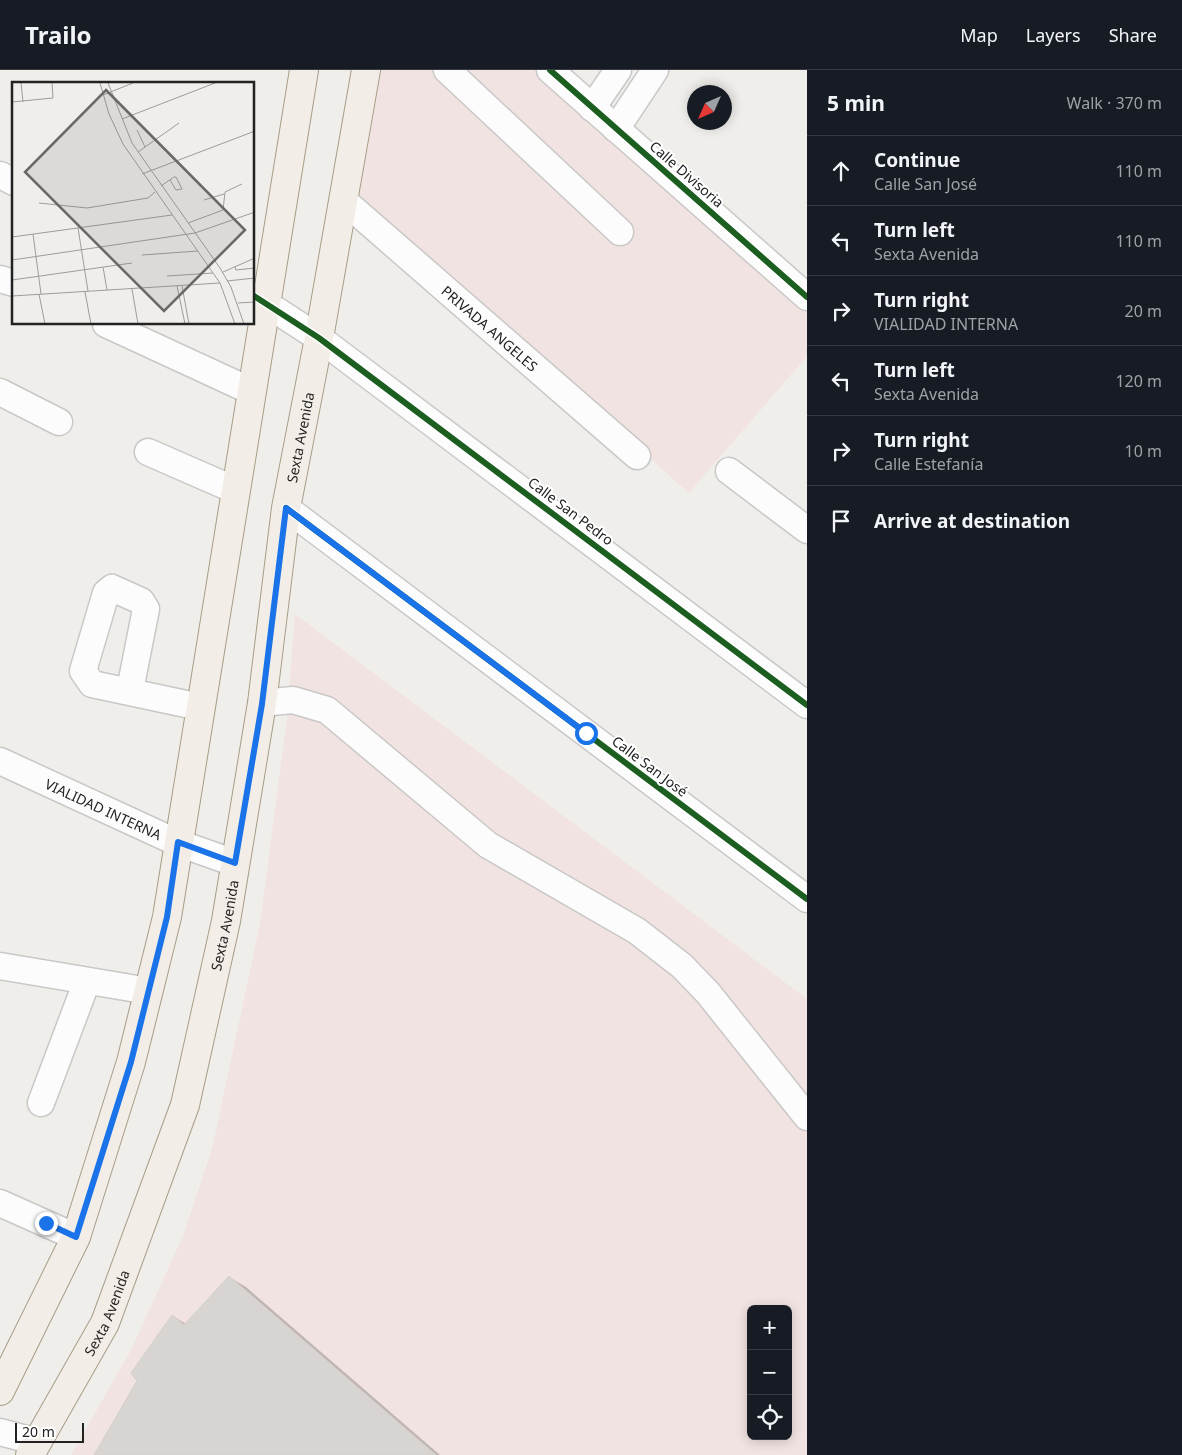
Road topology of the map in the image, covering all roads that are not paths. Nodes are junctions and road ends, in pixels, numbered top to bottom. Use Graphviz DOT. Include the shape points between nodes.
graph roads {
  1 [pos="304,70"];
  2 [pos="366,70"];
  3 [pos="447,70"];
  4 [pos="550,70"];
  5 [pos="618,70"];
  6 [pos="655,70"];
  7 [pos="592,108"];
  8 [pos="616,129"];
  9 [pos="0,175"];
  10 [pos="12,181"];
  11 [pos="343,200"];
  12 [pos="620,232"];
  13 [pos="807,297"];
  14 [pos="260,299"];
  15 [pos="108,325"];
  16 [pos="319,338"];
  17 [pos="251,391"];
  18 [pos="0,392"];
  19 [pos="59,422"];
  20 [pos="148,452"];
  21 [pos="637,456"];
  22 [pos="728,471"];
  23 [pos="235,490"];
  24 [pos="286,508"];
  25 [pos="807,530"];
  26 [pos="130,690"];
  27 [pos="262,704"];
  28 [pos="807,705"];
  29 [pos="200,707"];
  30 [pos="0,761"];
  31 [pos="178,842"];
  32 [pos="235,863"];
  33 [pos="807,899"];
  34 [pos="0,966"];
  35 [pos="87,981"];
  36 [pos="149,992"];
  37 [pos="41,1103"];
  38 [pos="807,1117"];
  39 [pos="0,1203"];
  40 [pos="76,1237"];
  41 [pos="0,1391"];
  42 [pos="0,1432"];
  43 [pos="34,1449"];
  1 -- 14 [label="main road"];
  2 -- 11 [label="main road, Sexta Avenida"];
  3 -- 12 [label="street"];
  4 -- 7 [label="street, Calle Divisoria"];
  5 -- 7 [label="street"];
  6 -- 8 [label="street"];
  7 -- 8 [label="street, Calle Divisoria"];
  8 -- 13 [label="street, Calle Divisoria"];
  9 -- 10 [label="street"];
  11 -- 16 [label="main road, Sexta Avenida"];
  11 -- 21 [label="street, PRIVADA ANGELES"];
  14 -- 16 [label="street, Calle San Pedro"];
  14 -- 17 [label="main road"];
  15 -- 17 [label="street"];
  16 -- 24 [label="main road, Sexta Avenida"];
  16 -- 28 [label="street, Calle San Pedro"];
  17 -- 23 [label="main road"];
  18 -- 19 [label="street"];
  20 -- 23 [label="street"];
  22 -- 25 [label="street"];
  23 -- 29 [label="main road"];
  24 -- 27 [label="main road, Sexta Avenida"];
  24 -- 33 [label="street, Calle San José"];
  26 -- 29 [label="street"];
  27 -- 32 [label="main road, Sexta Avenida"];
  27 -- 38 [label="street" via="293,700 327,710 488,845 637,932 682,966 708,993"];
  29 -- 31 [label="main road"];
  30 -- 31 [label="street, VIALIDAD INTERNA"];
  31 -- 32 [label="street, VIALIDAD INTERNA"];
  31 -- 36 [label="main road" via="167,917"];
  32 -- 43 [label="main road, Sexta Avenida" via="226,920 185,1105 104,1323"];
  34 -- 35 [label="street"];
  35 -- 36 [label="street"];
  35 -- 37 [label="street"];
  36 -- 40 [label="main road" via="131,1062"];
  39 -- 40 [label="street"];
  40 -- 41 [label="main road"];
  42 -- 43 [label="street"];
}
